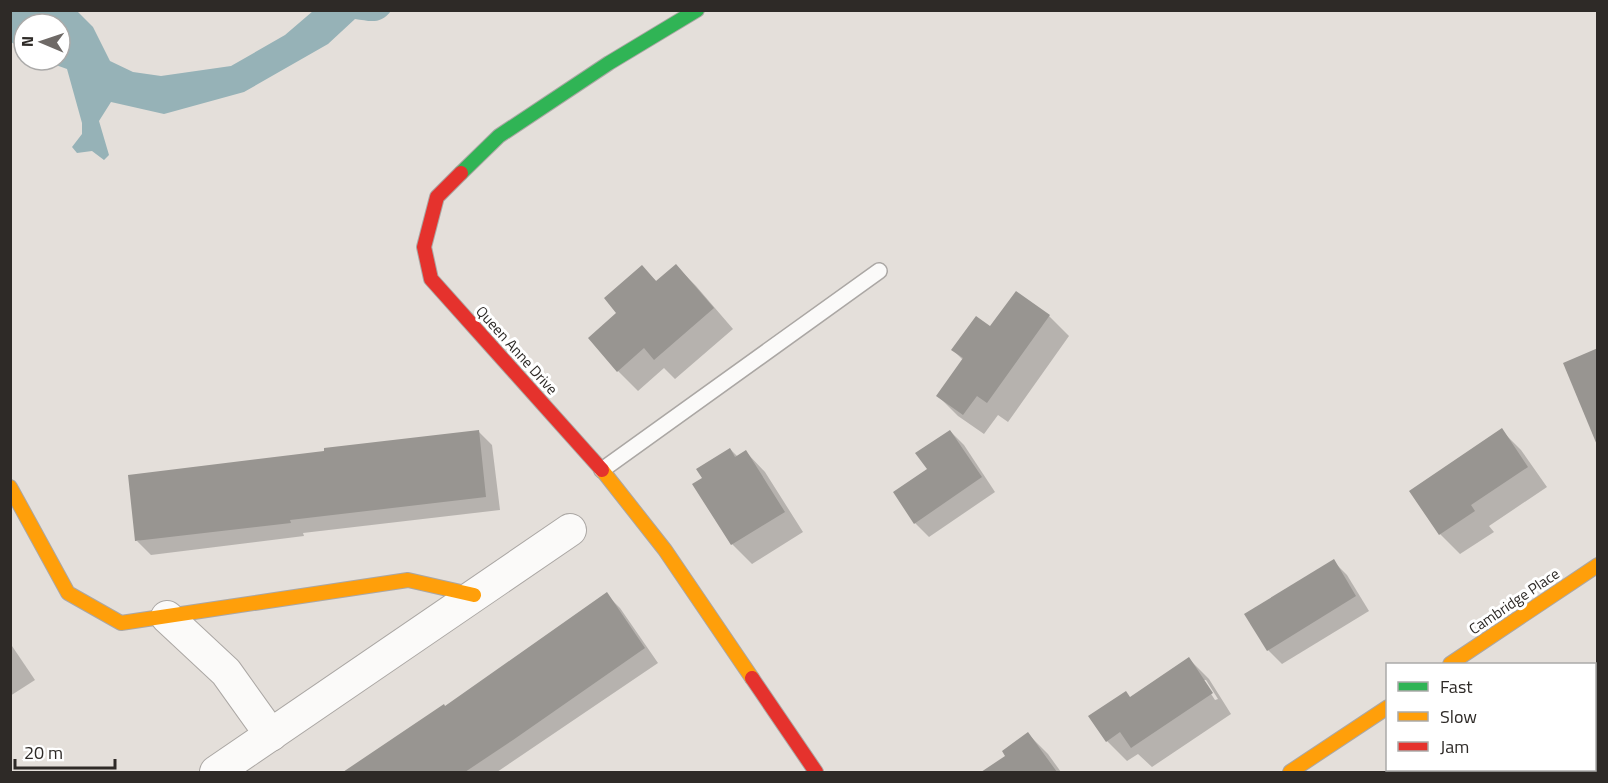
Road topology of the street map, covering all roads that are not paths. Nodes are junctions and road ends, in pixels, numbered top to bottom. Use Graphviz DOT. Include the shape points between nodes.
graph roads {
  1 [pos="698,10"];
  2 [pos="879,271"];
  3 [pos="602,470"];
  4 [pos="10,487"];
  5 [pos="570,530"];
  6 [pos="1598,565"];
  7 [pos="474,595"];
  8 [pos="167,617"];
  9 [pos="1451,663"];
  10 [pos="1386,708"];
  11 [pos="271,735"];
  12 [pos="216,772"];
  13 [pos="816,772"];
  14 [pos="1290,772"];
  1 -- 3 [label="street, Queen Anne Drive" via="498,136 436,196 424,247 431,279"];
  2 -- 3 [label="lane"];
  3 -- 13 [label="street, Queen Anne Drive" via="665,550"];
  4 -- 8 [label="street" via="68,593 121,623"];
  5 -- 7 [label="street"];
  6 -- 9 [label="street, Cambridge Place"];
  7 -- 8 [label="street" via="408,580"];
  7 -- 11 [label="street"];
  8 -- 11 [label="street" via="226,672"];
  10 -- 14 [label="street"];
  11 -- 12 [label="street"];
}
